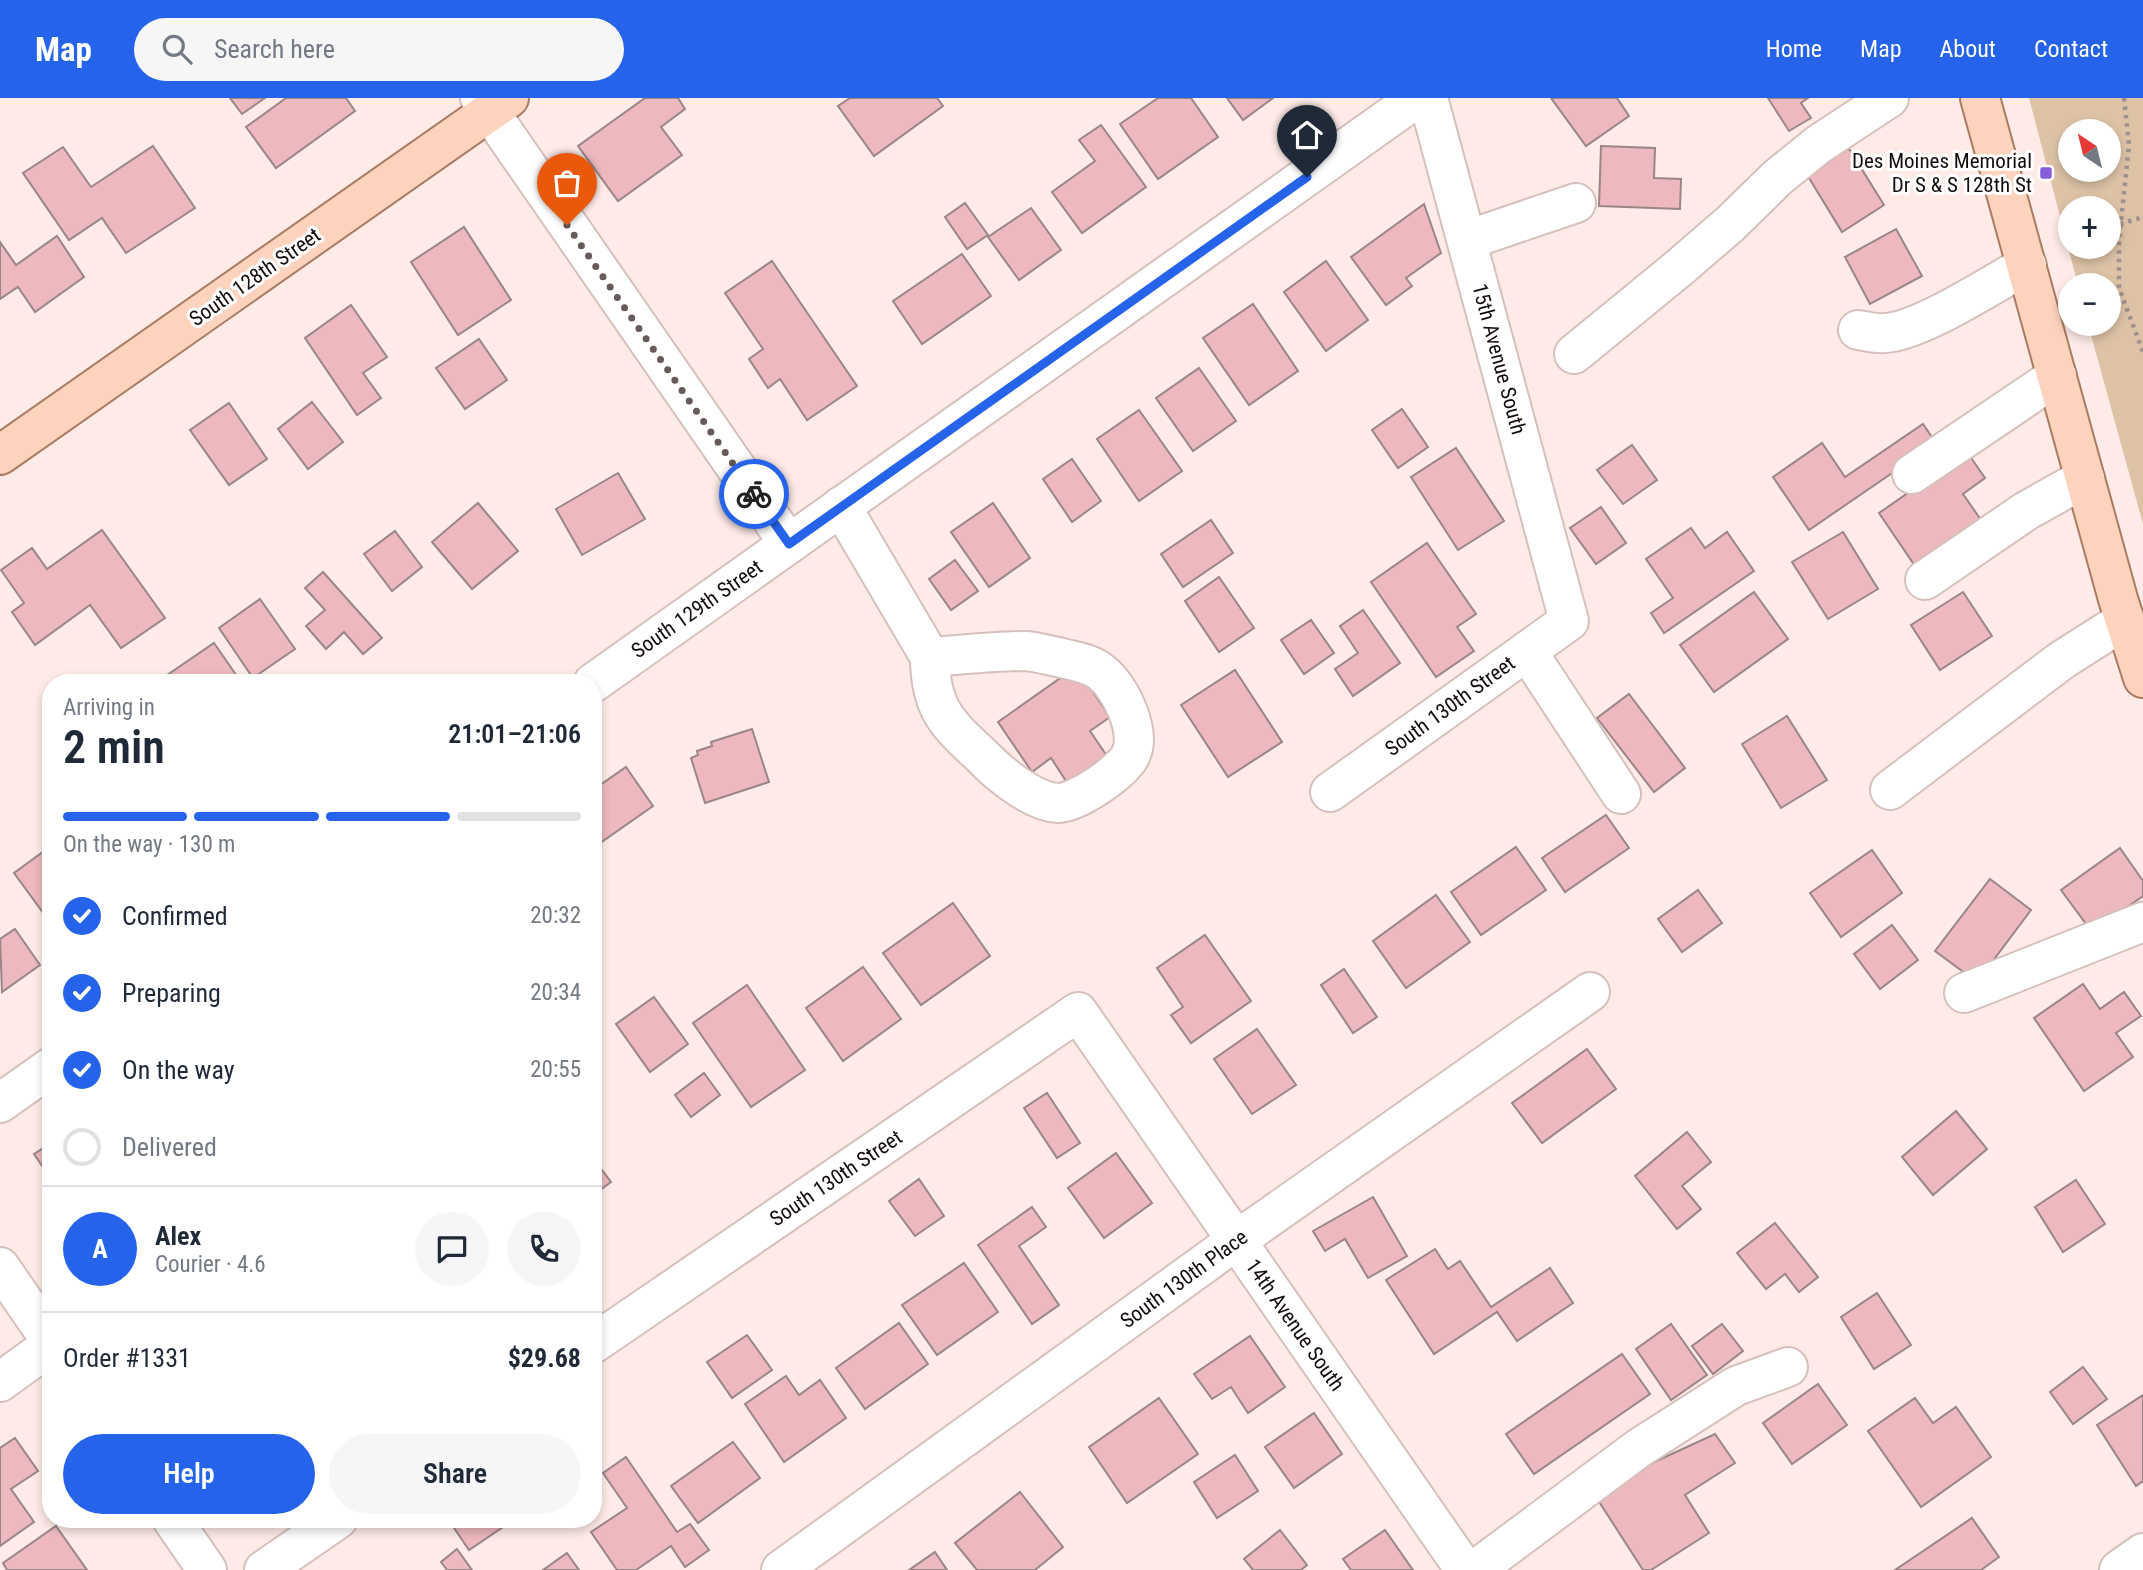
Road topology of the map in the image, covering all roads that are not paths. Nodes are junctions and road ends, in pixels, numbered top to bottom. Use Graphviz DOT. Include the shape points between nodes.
graph roads {
  1 [pos="1417,98"];
  2 [pos="1429,98"];
  3 [pos="1889,98"];
  4 [pos="1980,98"];
  5 [pos="493,103"];
  6 [pos="1576,203"];
  7 [pos="1467,240"];
  8 [pos="2027,265"];
  9 [pos="1858,330"];
  10 [pos="1574,354"];
  11 [pos="2057,376"];
  12 [pos="0,455"];
  13 [pos="1912,474"];
  14 [pos="2085,478"];
  15 [pos="841,506"];
  16 [pos="789,544"];
  17 [pos="1925,580"];
  18 [pos="2125,620"];
  19 [pos="1569,621"];
  20 [pos="1527,651"];
  21 [pos="930,657"];
  22 [pos="602,677"];
  23 [pos="2143,678"];
  24 [pos="1890,790"];
  25 [pos="1330,792"];
  26 [pos="1621,794"];
  27 [pos="2143,922"];
  28 [pos="1590,992"];
  29 [pos="1964,993"];
  30 [pos="1078,1012"];
  31 [pos="42,1074"];
  32 [pos="0,1104"];
  33 [pos="1237,1241"];
  34 [pos="0,1268"];
  35 [pos="42,1330"];
  36 [pos="602,1338"];
  37 [pos="42,1350"];
  38 [pos="1788,1367"];
  39 [pos="0,1382"];
  40 [pos="178,1528"];
  41 [pos="325,1528"];
  42 [pos="2143,1553"];
  43 [pos="207,1570"];
  44 [pos="264,1570"];
  45 [pos="781,1570"];
  46 [pos="1465,1570"];
  47 [pos="1475,1570"];
  48 [pos="2119,1570"];
  1 -- 15 [label="street, South 129th Street"];
  2 -- 7 [label="street, 15th Avenue South"];
  3 -- 10 [label="street" via="1777,178 1730,224"];
  4 -- 8 [label="main road"];
  5 -- 12 [label="main road, South 128th Street"];
  5 -- 16 [label="street"];
  6 -- 7 [label="street"];
  7 -- 19 [label="street, 15th Avenue South"];
  8 -- 9 [label="street" via="1913,325 1885,333"];
  8 -- 11 [label="main road"];
  11 -- 13 [label="street"];
  11 -- 14 [label="main road"];
  14 -- 17 [label="street" via="2026,511"];
  14 -- 18 [label="main road"];
  15 -- 16 [label="street, South 129th Street"];
  15 -- 21 [label="street"];
  16 -- 22 [label="street, South 129th Street"];
  18 -- 23 [label="main road"];
  18 -- 24 [label="street" via="2062,660"];
  19 -- 20 [label="street, South 130th Street"];
  20 -- 25 [label="street, South 130th Street"];
  20 -- 26 [label="street"];
  21 -- 21 [label="street" via="934,698 948,724 1000,774 1041,799 1058,803 1079,797 1105,781 1131,754 1134,731 1125,702 1099,670 1027,651"];
  27 -- 29 [label="street"];
  28 -- 33 [label="street, South 130th Place"];
  30 -- 33 [label="street, 14th Avenue South"];
  30 -- 36 [label="street, South 130th Street"];
  31 -- 32 [label="street"];
  33 -- 45 [label="street, South 130th Place"];
  33 -- 46 [label="street, 14th Avenue South"];
  34 -- 35 [label="street"];
  37 -- 39 [label="street"];
  38 -- 47 [label="street" via="1736,1386 1639,1448"];
  40 -- 43 [label="street"];
  41 -- 44 [label="street"];
  42 -- 48 [label="street"];
}
